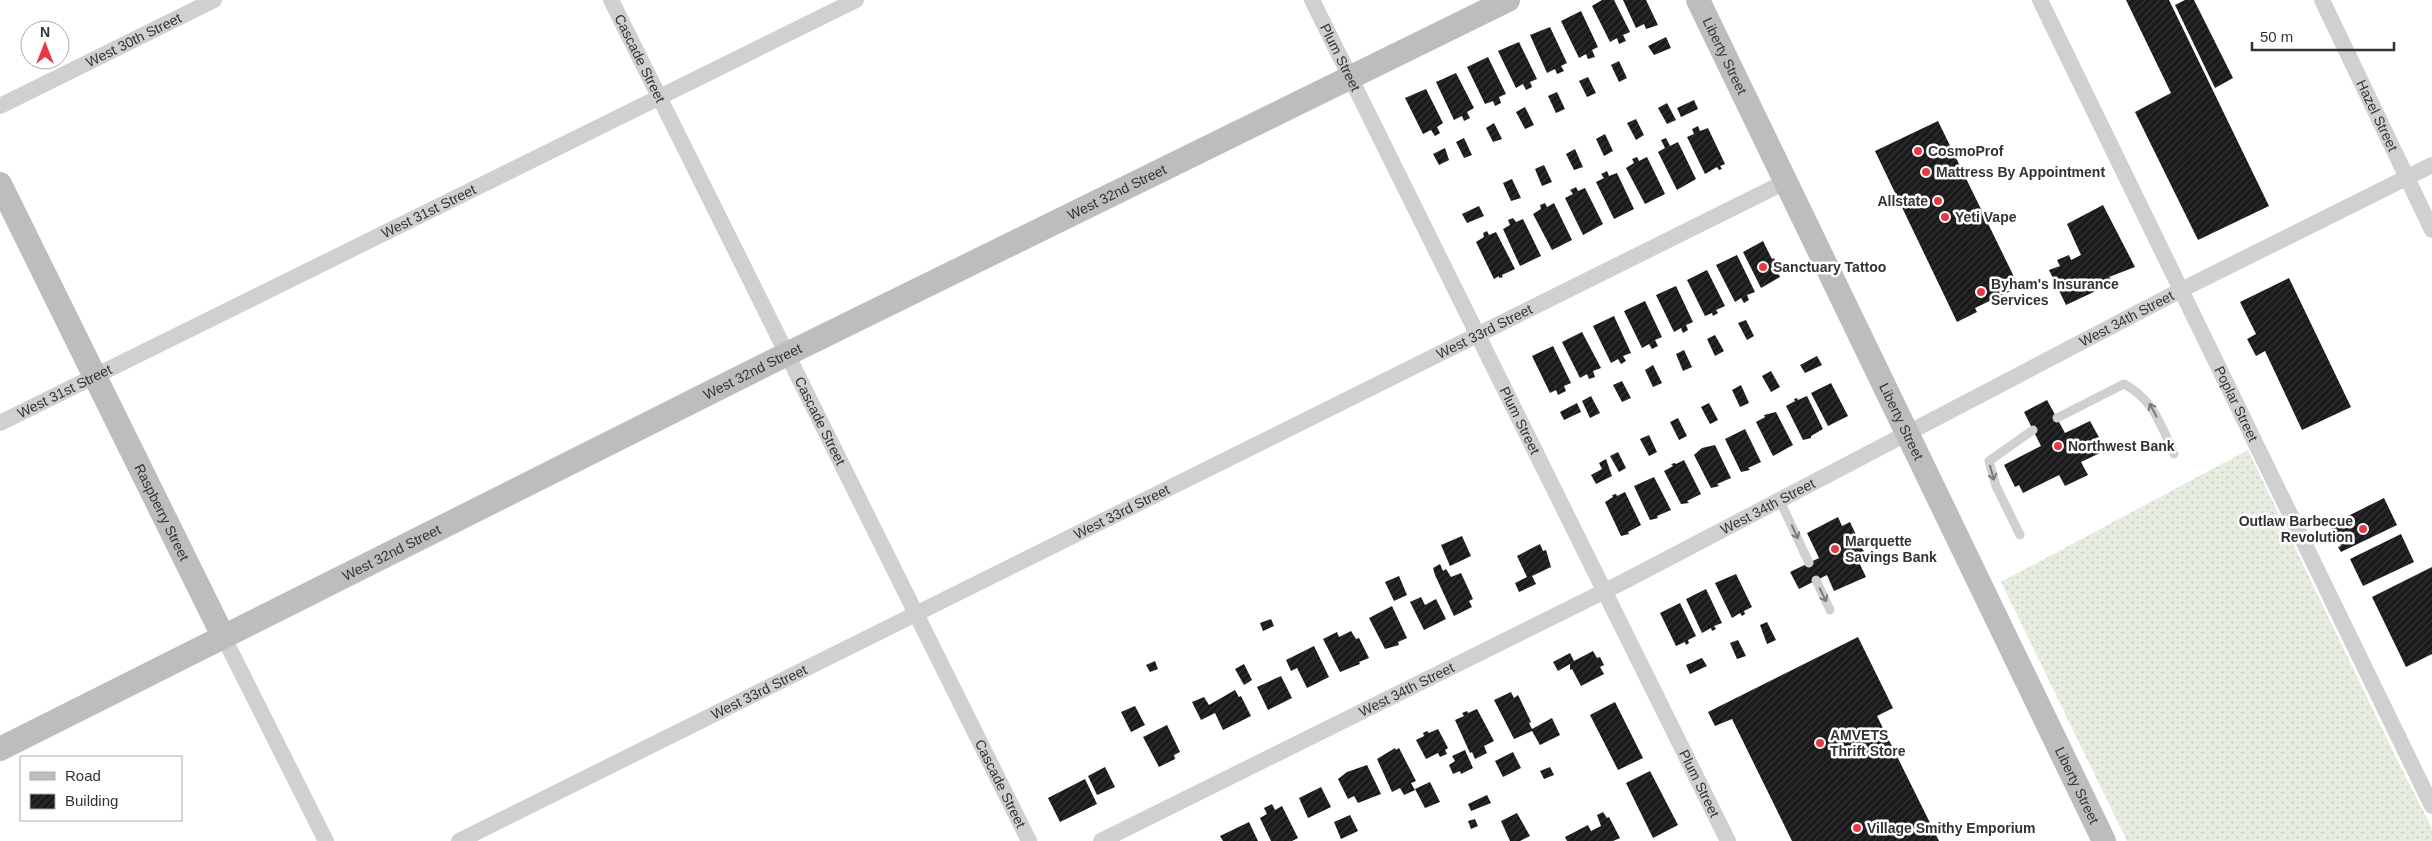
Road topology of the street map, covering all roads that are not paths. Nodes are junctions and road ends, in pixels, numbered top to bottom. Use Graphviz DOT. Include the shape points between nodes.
graph roads {
  1 [pos="214,0"];
  2 [pos="612,0"];
  3 [pos="856,0"];
  4 [pos="1312,0"];
  5 [pos="1508,0"];
  6 [pos="1698,0"];
  7 [pos="2040,0"];
  8 [pos="2322,0"];
  9 [pos="1351,79"];
  10 [pos="660,96"];
  11 [pos="0,106"];
  12 [pos="2432,165"];
  13 [pos="2406,178"];
  14 [pos="1785,182"];
  15 [pos="0,184"];
  16 [pos="2432,230"];
  17 [pos="2181,290"];
  18 [pos="1478,335"];
  19 [pos="787,354"];
  20 [pos="96,375"];
  21 [pos="2057,418"];
  22 [pos="0,423"];
  23 [pos="2033,430"];
  24 [pos="1909,433"];
  25 [pos="2174,454"];
  26 [pos="1780,501"];
  27 [pos="2020,535"];
  28 [pos="1809,563"];
  29 [pos="1816,580"];
  30 [pos="1605,592"];
  31 [pos="1830,610"];
  32 [pos="915,614"];
  33 [pos="223,636"];
  34 [pos="0,749"];
  35 [pos="2432,806"];
  36 [pos="326,841"];
  37 [pos="459,841"];
  38 [pos="1029,841"];
  39 [pos="1101,841"];
  40 [pos="1728,841"];
  41 [pos="2104,841"];
  1 -- 11 [label="street, West 30th Street"];
  2 -- 10 [label="street, Cascade Street"];
  3 -- 10 [label="street, West 31st Street"];
  4 -- 9 [label="street, Plum Street"];
  5 -- 9 [label="street, West 32nd Street"];
  6 -- 14 [label="street, Liberty Street"];
  7 -- 17 [label="street, Poplar Street"];
  8 -- 13 [label="street, Hazel Street"];
  9 -- 18 [label="street, Plum Street"];
  9 -- 19 [label="street, West 32nd Street"];
  10 -- 19 [label="street, Cascade Street"];
  10 -- 20 [label="street, West 31st Street"];
  12 -- 13 [label="street, West 34th Street"];
  13 -- 16 [label="street, Hazel Street"];
  13 -- 17 [label="street, West 34th Street"];
  14 -- 18 [label="street, West 33rd Street"];
  14 -- 24 [label="street, Liberty Street"];
  15 -- 20 [label="street, Raspberry Street"];
  17 -- 24 [label="street, West 34th Street"];
  17 -- 35 [label="street, Poplar Street"];
  18 -- 30 [label="street, Plum Street"];
  18 -- 32 [label="street, West 33rd Street"];
  19 -- 32 [label="street, Cascade Street"];
  19 -- 33 [label="street, West 32nd Street"];
  20 -- 22 [label="street, West 31st Street"];
  20 -- 33 [label="street, Raspberry Street"];
  25 -- 21 [label="lane, one-way" via="2148,401 2124,384"];
  23 -- 27 [label="lane, one-way" via="1989,461 1996,486"];
  24 -- 26 [label="street, West 34th Street"];
  24 -- 41 [label="street, Liberty Street"];
  26 -- 28 [label="lane, one-way"];
  26 -- 30 [label="street, West 34th Street"];
  29 -- 31 [label="lane, one-way"];
  30 -- 39 [label="street, West 34th Street"];
  30 -- 40 [label="street, Plum Street"];
  32 -- 37 [label="street, West 33rd Street"];
  32 -- 38 [label="street, Cascade Street"];
  33 -- 34 [label="street, West 32nd Street"];
  33 -- 36 [label="street, Raspberry Street"];
}
